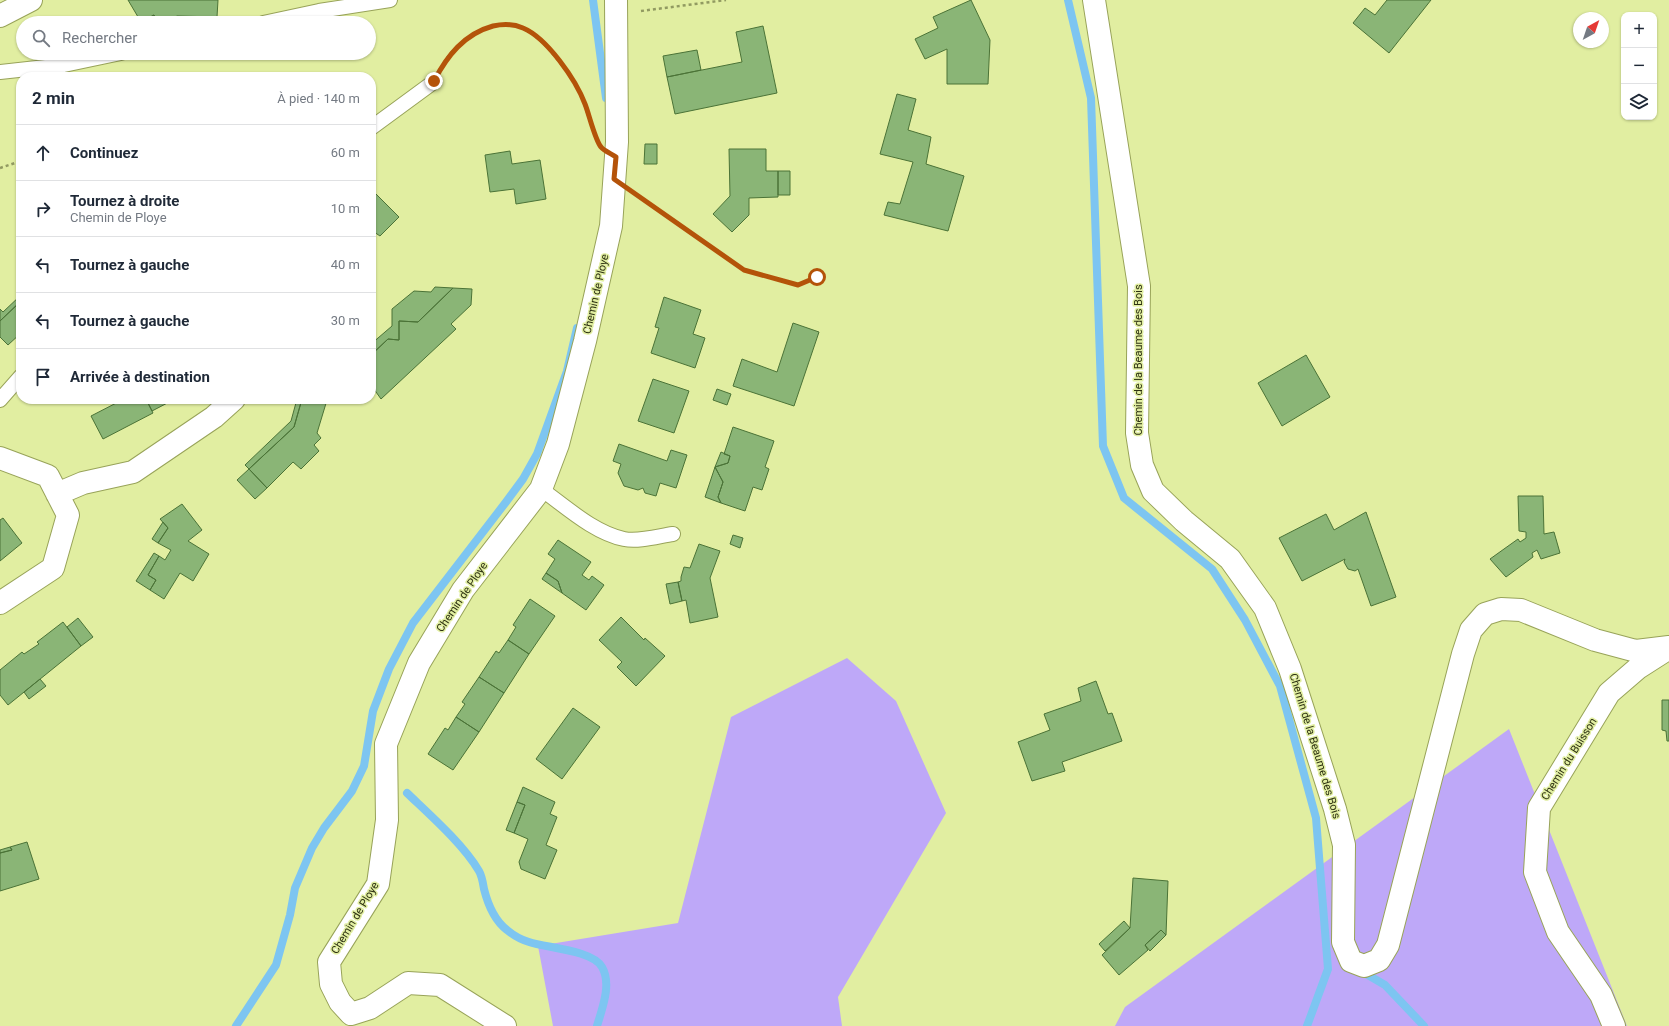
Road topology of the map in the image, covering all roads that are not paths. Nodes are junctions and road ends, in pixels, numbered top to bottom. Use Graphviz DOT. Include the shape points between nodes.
graph roads {
  1 [pos="31,0"];
  2 [pos="390,0"];
  3 [pos="1094,0"];
  4 [pos="616,7"];
  5 [pos="0,16"];
  6 [pos="296,16"];
  7 [pos="88,60"];
  8 [pos="0,72"];
  9 [pos="434,81"];
  10 [pos="376,124"];
  11 [pos="16,382"];
  12 [pos="0,400"];
  13 [pos="228,404"];
  14 [pos="0,458"];
  15 [pos="540,489"];
  16 [pos="57,494"];
  17 [pos="673,534"];
  18 [pos="0,603"];
  19 [pos="1669,648"];
  20 [pos="505,1026"];
  21 [pos="1614,1026"];
  1 -- 5 [label="street"];
  2 -- 6 [label="lane"];
  3 -- 19 [label="street, Chemin de la Beaume des Bois" via="1139,286 1137,433 1142,465 1153,491 1230,559 1265,608 1290,669 1344,845 1343,942 1351,961 1364,966 1379,960 1388,945 1463,654 1471,630 1485,614 1501,609 1521,610 1595,640 1636,651"];
  4 -- 15 [label="street, Chemin de Ploye" via="617,142 611,226 558,444"];
  7 -- 8 [label="lane"];
  9 -- 10 [label="lane"];
  11 -- 12 [label="lane"];
  13 -- 16 [label="street" via="214,417 133,472 83,483"];
  14 -- 16 [label="street" via="48,476"];
  15 -- 17 [label="lane" via="600,530 626,540"];
  15 -- 20 [label="street, Chemin de Ploye" via="463,590 419,663 386,744 387,820 378,884 329,962 331,984 340,1002 351,1014 370,1008 408,983 440,985"];
  16 -- 18 [label="street" via="68,515 53,568"];
  19 -- 21 [label="street, Chemin du Buisson" via="1638,668 1609,693 1539,808 1535,872 1558,932 1601,995"];
}
